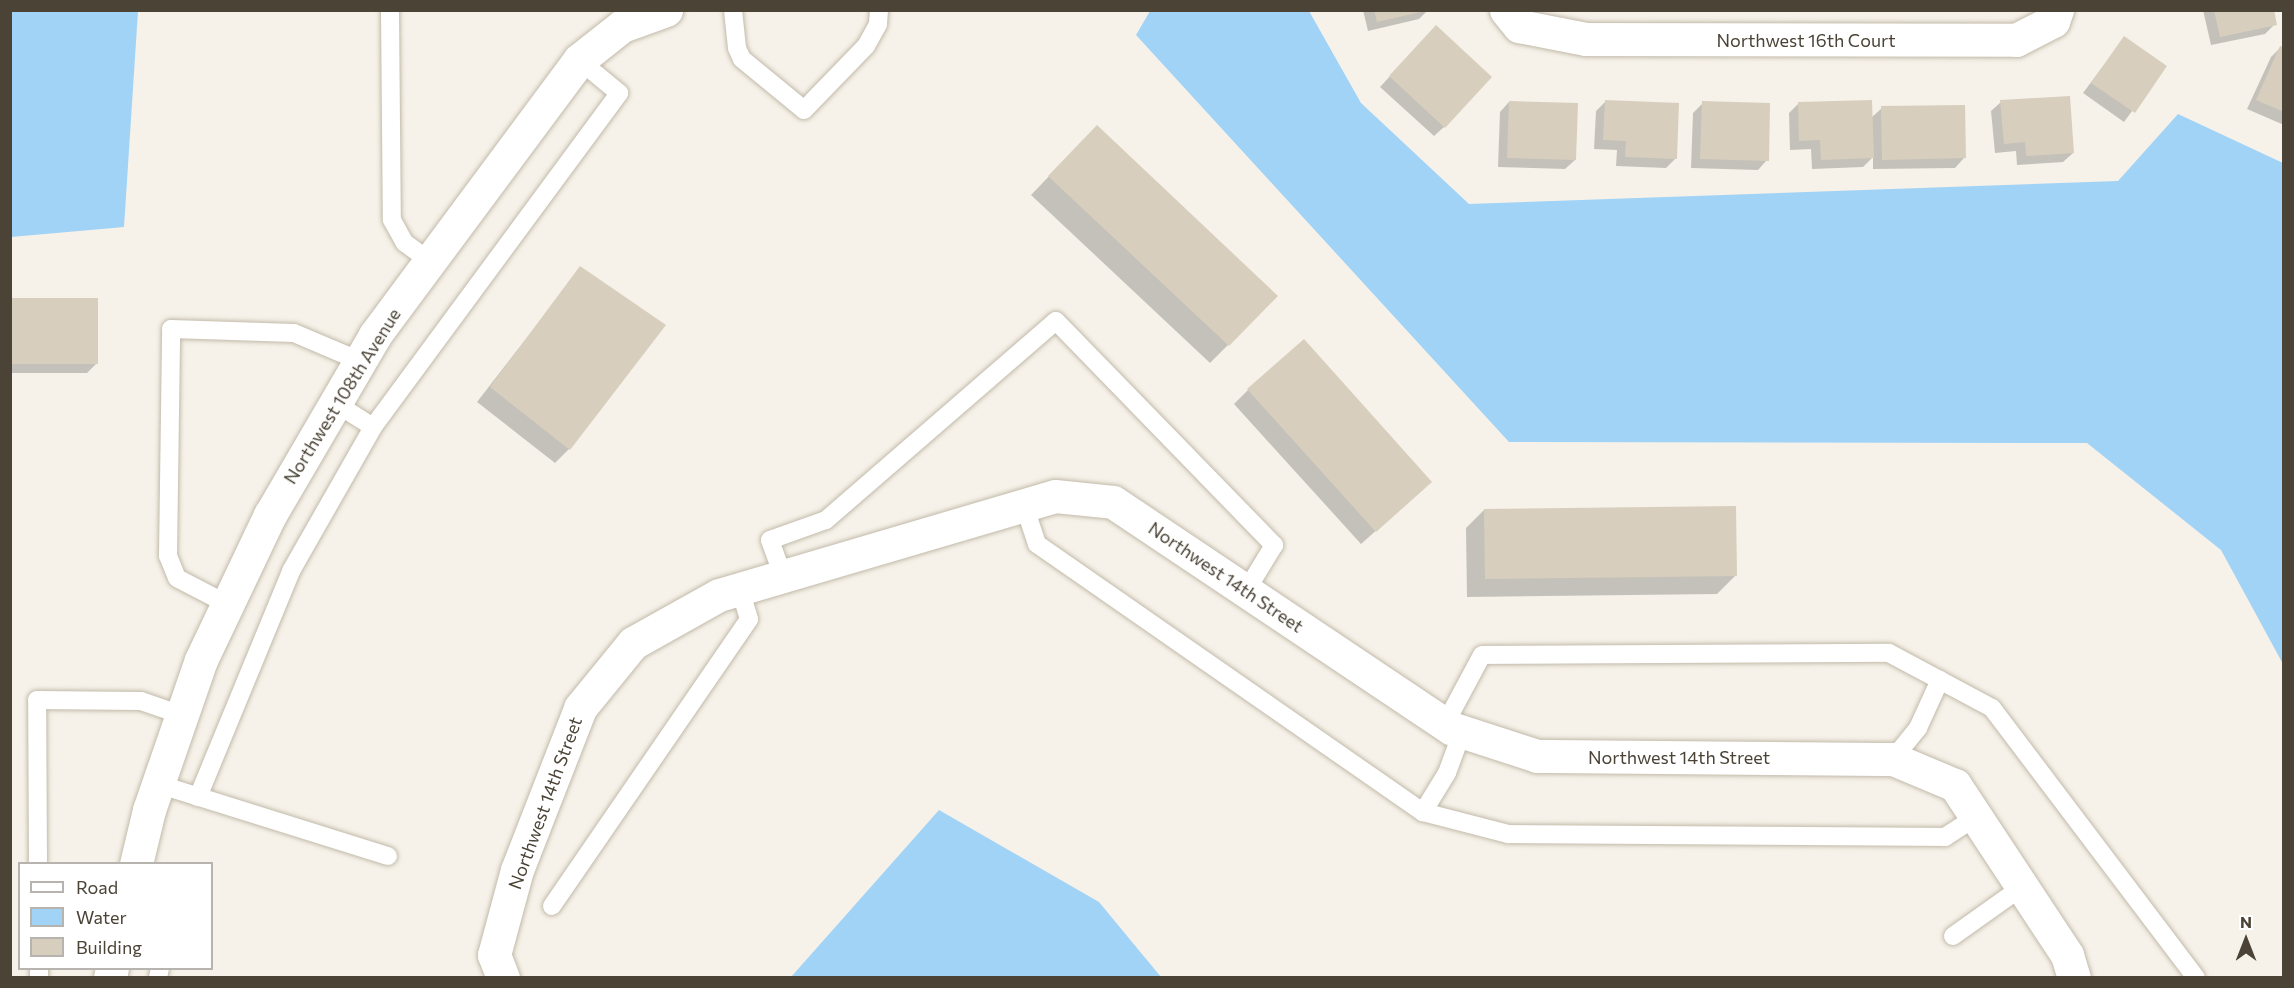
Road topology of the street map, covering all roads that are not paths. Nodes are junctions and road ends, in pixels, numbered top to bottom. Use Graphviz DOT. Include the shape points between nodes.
graph roads {
  1 [pos="390,10"];
  2 [pos="666,10"];
  3 [pos="733,10"];
  4 [pos="879,10"];
  5 [pos="1506,10"];
  6 [pos="2055,16"];
  7 [pos="579,60"];
  8 [pos="430,261"];
  9 [pos="360,361"];
  10 [pos="335,403"];
  11 [pos="373,427"];
  12 [pos="1024,505"];
  13 [pos="783,576"];
  14 [pos="740,589"];
  15 [pos="1246,591"];
  16 [pos="227,604"];
  17 [pos="1940,680"];
  18 [pos="182,715"];
  19 [pos="1454,728"];
  20 [pos="1893,759"];
  21 [pos="158,784"];
  22 [pos="198,797"];
  23 [pos="1423,812"];
  24 [pos="1977,816"];
  25 [pos="388,856"];
  26 [pos="38,862"];
  27 [pos="137,862"];
  28 [pos="2022,887"];
  29 [pos="552,906"];
  30 [pos="1953,936"];
  31 [pos="2187,975"];
  32 [pos="503,978"];
  33 [pos="2074,978"];
  1 -- 8 [label="lane" via="392,220 405,243"];
  2 -- 7 [label="street, Northwest 108th Avenue" via="622,26"];
  3 -- 4 [label="lane" via="736,48 742,59 804,110 866,46 878,24"];
  5 -- 6 [label="street, Northwest 16th Court" via="1519,26 1586,39 2016,40"];
  7 -- 8 [label="street, Northwest 108th Avenue"];
  7 -- 11 [label="lane" via="619,93"];
  8 -- 9 [label="street, Northwest 108th Avenue"];
  9 -- 10 [label="street, Northwest 108th Avenue"];
  9 -- 16 [label="lane" via="294,333 171,329 168,556 177,578"];
  10 -- 11 [label="lane"];
  10 -- 16 [label="street, Northwest 108th Avenue" via="270,515"];
  11 -- 22 [label="lane" via="291,571"];
  12 -- 13 [label="street, Northwest 14th Street"];
  12 -- 15 [label="street, Northwest 14th Street" via="1055,496 1113,501"];
  12 -- 23 [label="lane" via="1036,544"];
  13 -- 14 [label="street, Northwest 14th Street"];
  13 -- 15 [label="lane" via="770,540 826,520 1056,321 1275,545"];
  14 -- 29 [label="lane" via="749,619"];
  14 -- 32 [label="street, Northwest 14th Street" via="719,595 633,643 580,708 517,870 494,955"];
  15 -- 19 [label="street, Northwest 14th Street"];
  16 -- 18 [label="street, Northwest 108th Avenue" via="201,660"];
  17 -- 19 [label="lane" via="1889,653 1482,654"];
  17 -- 20 [label="lane" via="1918,728"];
  17 -- 31 [label="lane" via="1992,708"];
  18 -- 21 [label="street, Northwest 108th Avenue"];
  18 -- 26 [label="lane" via="141,701 37,700"];
  19 -- 20 [label="street, Northwest 14th Street" via="1537,756"];
  19 -- 23 [label="lane" via="1447,773"];
  20 -- 24 [label="street, Northwest 14th Street" via="1955,784"];
  21 -- 22 [label="lane"];
  21 -- 27 [label="street, Northwest 108th Avenue"];
  22 -- 25 [label="lane"];
  23 -- 24 [label="lane" via="1508,834 1945,837"];
  24 -- 28 [label="street, Northwest 14th Street"];
  28 -- 30 [label="lane"];
  28 -- 33 [label="street, Northwest 14th Street" via="2067,955"];
}
